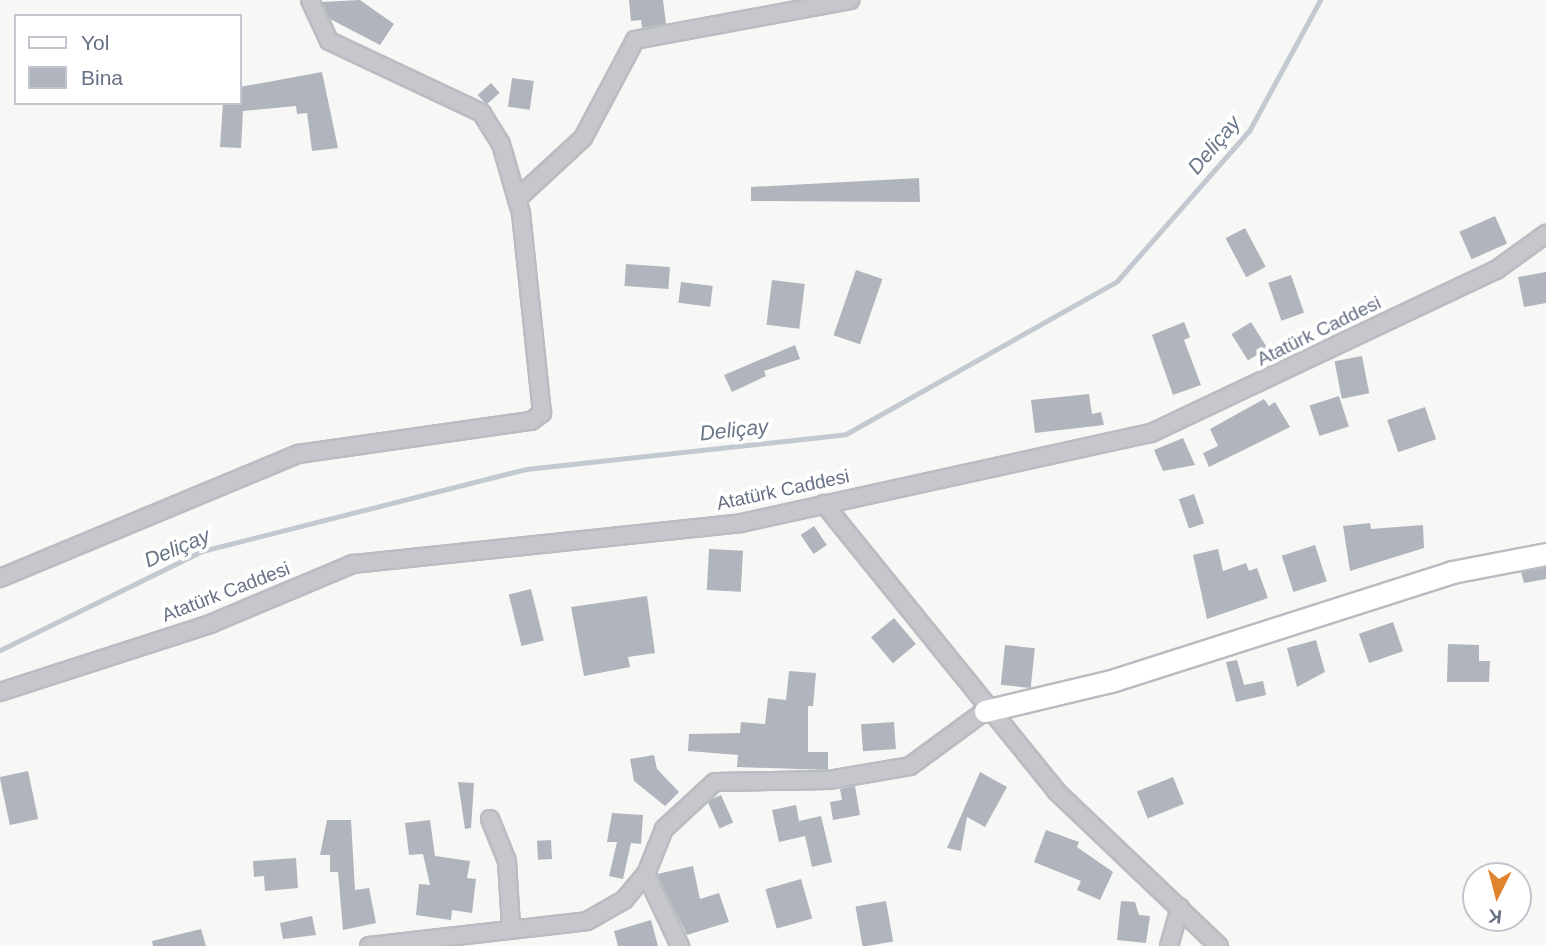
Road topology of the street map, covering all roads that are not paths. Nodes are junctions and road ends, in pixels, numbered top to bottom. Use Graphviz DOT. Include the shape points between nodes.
graph roads {
  1 [pos="310,0"];
  2 [pos="849,0"];
  3 [pos="517,199"];
  4 [pos="1546,234"];
  5 [pos="824,504"];
  6 [pos="1546,554"];
  7 [pos="0,578"];
  8 [pos="0,692"];
  9 [pos="985,711"];
  10 [pos="490,819"];
  11 [pos="646,874"];
  12 [pos="1180,908"];
  13 [pos="511,927"];
  14 [pos="369,946"];
  15 [pos="680,946"];
  16 [pos="1169,946"];
  17 [pos="1219,946"];
  1 -- 3 [label="street" via="329,41 482,113 501,144"];
  2 -- 3 [label="street" via="635,40 583,138"];
  3 -- 7 [label="street" via="542,413 531,421 298,454"];
  4 -- 5 [label="street, Atatürk Caddesi" via="1496,270 1151,433"];
  5 -- 8 [label="street, Atatürk Caddesi" via="741,523 353,564 210,624"];
  5 -- 9 [label="street"];
  6 -- 9 [label="street" via="1452,572 1111,681"];
  9 -- 11 [label="street" via="911,766 829,780 715,782 664,828"];
  9 -- 12 [label="street" via="1056,791"];
  10 -- 13 [label="street" via="507,861"];
  11 -- 13 [label="street" via="624,900 587,921"];
  11 -- 15 [label="street"];
  12 -- 16 [label="street"];
  12 -- 17 [label="street"];
  13 -- 14 [label="street"];
}
